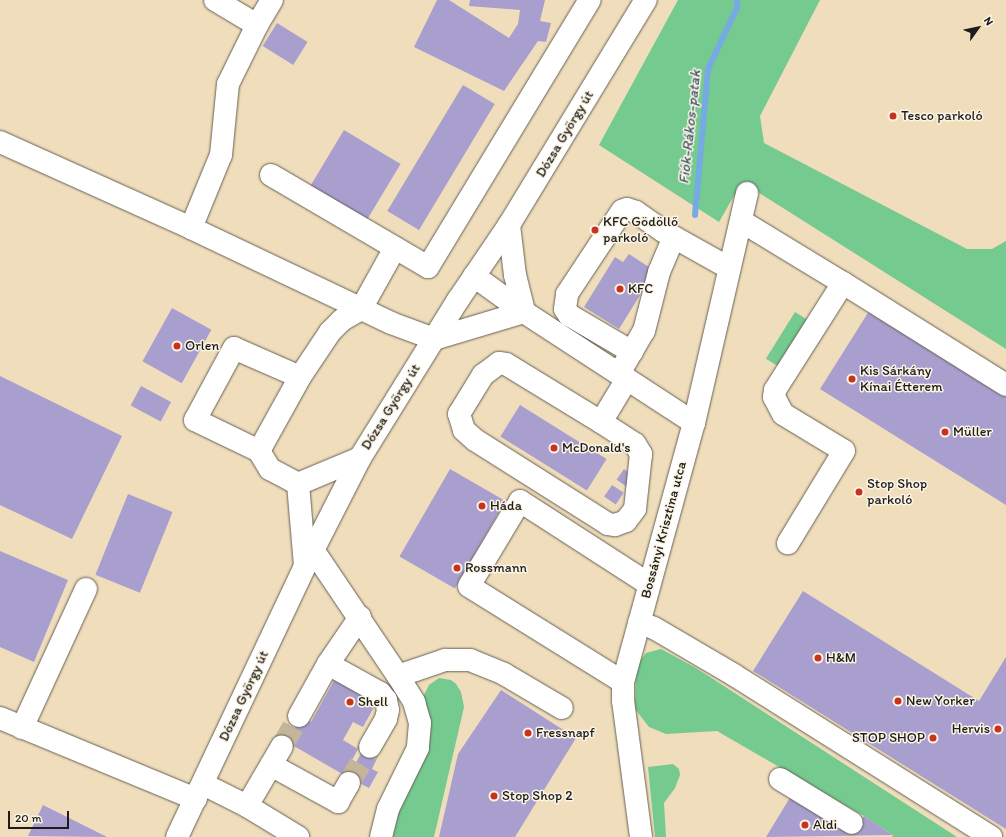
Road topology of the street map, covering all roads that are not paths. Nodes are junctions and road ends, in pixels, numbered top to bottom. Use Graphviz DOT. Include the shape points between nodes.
graph roads {
  1 [pos="215,0"];
  2 [pos="272,0"];
  3 [pos="590,0"];
  4 [pos="646,0"];
  5 [pos="256,25"];
  6 [pos="0,142"];
  7 [pos="271,175"];
  8 [pos="748,193"];
  9 [pos="741,221"];
  10 [pos="509,226"];
  11 [pos="191,228"];
  12 [pos="674,237"];
  13 [pos="395,248"];
  14 [pos="729,268"];
  15 [pos="474,276"];
  16 [pos="843,283"];
  17 [pos="361,308"];
  18 [pos="524,312"];
  19 [pos="434,338"];
  20 [pos="632,352"];
  21 [pos="623,376"];
  22 [pos="300,377"];
  23 [pos="1006,385"];
  24 [pos="601,422"];
  25 [pos="694,423"];
  26 [pos="259,451"];
  27 [pos="360,458"];
  28 [pos="298,484"];
  29 [pos="788,543"];
  30 [pos="309,558"];
  31 [pos="649,584"];
  32 [pos="86,589"];
  33 [pos="360,617"];
  34 [pos="639,622"];
  35 [pos="328,664"];
  36 [pos="398,676"];
  37 [pos="623,682"];
  38 [pos="562,708"];
  39 [pos="298,716"];
  40 [pos="0,718"];
  41 [pos="22,728"];
  42 [pos="282,746"];
  43 [pos="370,747"];
  44 [pos="271,765"];
  45 [pos="780,779"];
  46 [pos="349,783"];
  47 [pos="199,792"];
  48 [pos="247,806"];
  49 [pos="852,823"];
  50 [pos="177,837"];
  51 [pos="298,837"];
  52 [pos="381,837"];
  53 [pos="641,837"];
  54 [pos="992,837"];
  1 -- 5 [label="street"];
  2 -- 5 [label="street"];
  3 -- 13 [label="street" via="428,267"];
  4 -- 10 [label="street, Dózsa György út"];
  5 -- 11 [label="street" via="228,84 221,155"];
  6 -- 11 [label="street"];
  7 -- 13 [label="street"];
  8 -- 9 [label="street, Bossányi Krisztina utca"];
  9 -- 14 [label="street, Bossányi Krisztina utca"];
  9 -- 16 [label="street"];
  10 -- 15 [label="street, Dózsa György út"];
  10 -- 18 [label="street" via="515,275"];
  11 -- 17 [label="street"];
  12 -- 14 [label="street"];
  12 -- 20 [label="street" via="659,272 649,318"];
  12 -- 20 [label="street" via="636,212 627,209 622,211 565,301 564,309 569,315"];
  13 -- 17 [label="street"];
  14 -- 25 [label="street, Bossányi Krisztina utca"];
  15 -- 18 [label="street"];
  15 -- 19 [label="street, Dózsa György út"];
  16 -- 23 [label="street"];
  16 -- 29 [label="street" via="778,385 774,397 783,414 844,451"];
  17 -- 19 [label="street" via="391,323"];
  17 -- 22 [label="street" via="342,320 330,332"];
  18 -- 19 [label="street"];
  18 -- 21 [label="street"];
  19 -- 27 [label="street, Dózsa György út"];
  20 -- 21 [label="street"];
  21 -- 24 [label="street"];
  21 -- 25 [label="street"];
  22 -- 26 [label="street"];
  22 -- 26 [label="street" via="234,348 195,420"];
  24 -- 24 [label="street" via="506,364 499,363 488,369 461,409 459,418 464,430 476,440 608,524 621,524 630,518 635,509 642,461 635,444"];
  25 -- 31 [label="street, Bossányi Krisztina utca"];
  26 -- 28 [label="street" via="270,469"];
  27 -- 28 [label="street" via="318,478"];
  27 -- 30 [label="street, Dózsa György út"];
  28 -- 30 [label="street"];
  30 -- 33 [label="street"];
  30 -- 47 [label="street, Dózsa György út"];
  31 -- 34 [label="street, Bossányi Krisztina utca"];
  31 -- 37 [label="street" via="520,502 469,586"];
  32 -- 41 [label="street"];
  33 -- 35 [label="street"];
  33 -- 36 [label="street"];
  34 -- 37 [label="street, Bossányi Krisztina utca"];
  34 -- 54 [label="street" via="654,628 734,675"];
  35 -- 39 [label="street"];
  35 -- 43 [label="street" via="380,693 386,700 386,719"];
  36 -- 38 [label="street" via="440,661 470,660 504,674"];
  36 -- 52 [label="street" via="418,712 420,736 413,761 388,809"];
  37 -- 53 [label="street, Bossányi Krisztina utca" via="623,701"];
  40 -- 41 [label="street"];
  41 -- 47 [label="street"];
  42 -- 44 [label="street"];
  44 -- 46 [label="street" via="338,802"];
  44 -- 48 [label="street"];
  45 -- 49 [label="street"];
  47 -- 48 [label="street"];
  47 -- 50 [label="street, Dózsa György út"];
  48 -- 51 [label="street"];
}
